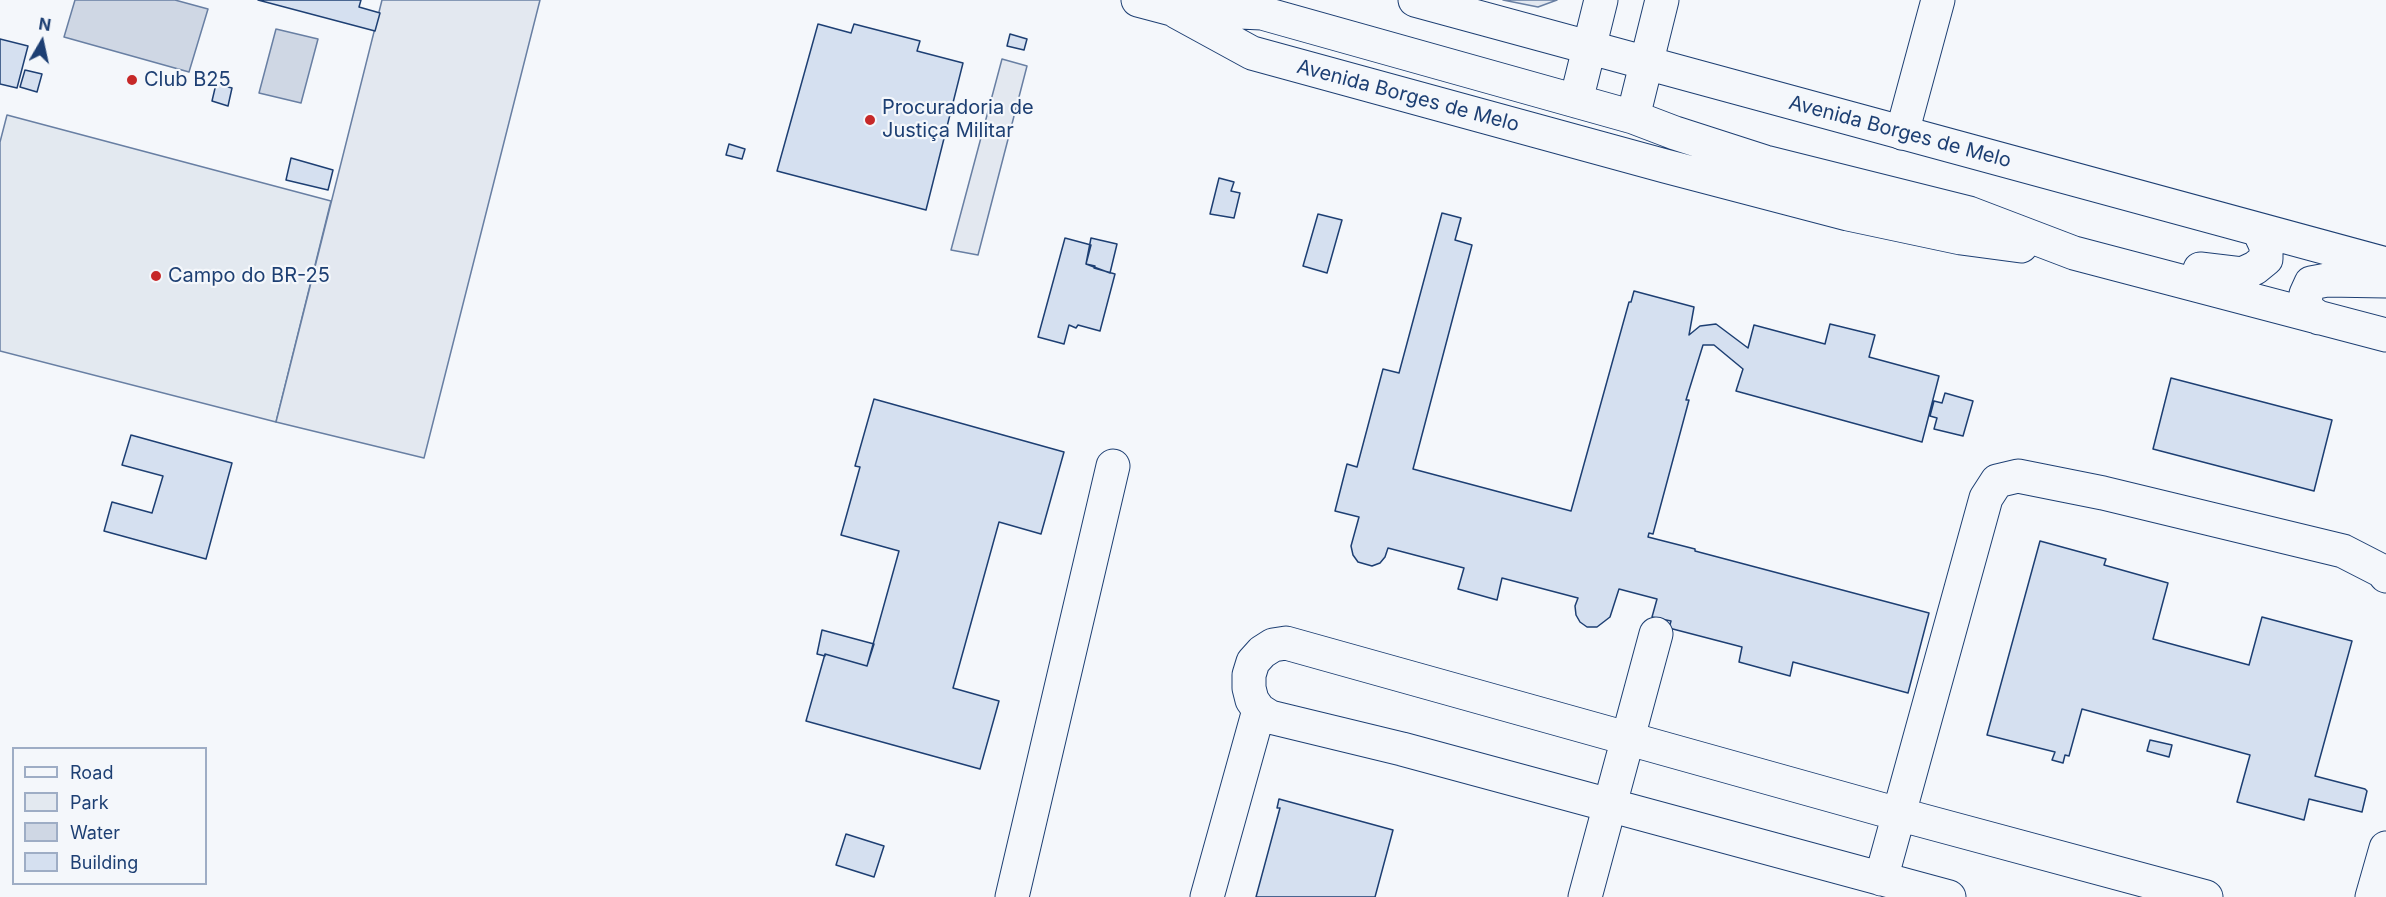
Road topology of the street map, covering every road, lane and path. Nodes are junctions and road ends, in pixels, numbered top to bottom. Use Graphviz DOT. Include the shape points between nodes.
graph roads {
  1 [pos="1138,0"];
  2 [pos="1415,0"];
  3 [pos="1601,0"];
  4 [pos="1662,0"];
  5 [pos="1938,0"];
  6 [pos="1172,9"];
  7 [pos="1589,47"];
  8 [pos="1647,63"];
  9 [pos="1576,101"];
  10 [pos="1633,117"];
  11 [pos="1902,132"];
  12 [pos="2259,231"];
  13 [pos="2074,253"];
  14 [pos="2386,264"];
  15 [pos="2386,281"];
  16 [pos="2319,318"];
  17 [pos="2386,335"];
  18 [pos="1113,466"];
  19 [pos="2386,576"];
  20 [pos="1656,634"];
  21 [pos="1260,710"];
  22 [pos="1628,738"];
  23 [pos="1610,805"];
  24 [pos="1898,814"];
  25 [pos="2386,848"];
  26 [pos="1881,879"];
  27 [pos="1012,897"];
  28 [pos="1207,897"];
  29 [pos="1585,897"];
  30 [pos="1949,897"];
  31 [pos="2206,897"];
  32 [pos="2372,897"];
  1 -- 6 [label="main road, Avenida Borges de Melo"];
  2 -- 7 [label="main road, Avenida Borges de Melo"];
  3 -- 7 [label="main road"];
  4 -- 8 [label="main road"];
  5 -- 11 [label="main road"];
  6 -- 9 [label="main road, Avenida Borges de Melo" via="1262,13"];
  6 -- 13 [label="main road, Avenida Borges de Melo" via="1252,53 1665,166 1848,214 1961,238"];
  7 -- 8 [label="main road, Avenida Borges de Melo"];
  7 -- 9 [label="main road"];
  8 -- 10 [label="main road"];
  8 -- 11 [label="main road, Avenida Borges de Melo"];
  9 -- 10 [label="main road, Avenida Borges de Melo"];
  10 -- 13 [label="main road, Avenida Borges de Melo" via="1765,162 1969,213"];
  11 -- 12 [label="main road, Avenida Borges de Melo"];
  12 -- 13 [label="main road" via="2266,246 2266,259 2242,274"];
  12 -- 14 [label="main road, Avenida Borges de Melo"];
  13 -- 16 [label="main road, Avenida Borges de Melo"];
  15 -- 16 [label="main road" via="2311,283 2305,308"];
  16 -- 17 [label="main road, Avenida Borges de Melo"];
  18 -- 27 [label="main road"];
  19 -- 24 [label="main road" via="2343,551 2103,493 2018,476 1997,481 1986,498"];
  20 -- 22 [label="main road"];
  21 -- 22 [label="main road" via="1249,688 1253,662 1273,645 1286,643"];
  21 -- 23 [label="main road" via="1270,717 1402,748"];
  21 -- 28 [label="main road"];
  22 -- 23 [label="main road"];
  22 -- 24 [label="main road"];
  23 -- 26 [label="main road"];
  23 -- 29 [label="main road"];
  24 -- 26 [label="main road"];
  24 -- 31 [label="main road"];
  25 -- 32 [label="main road"];
  26 -- 30 [label="main road"];
}
